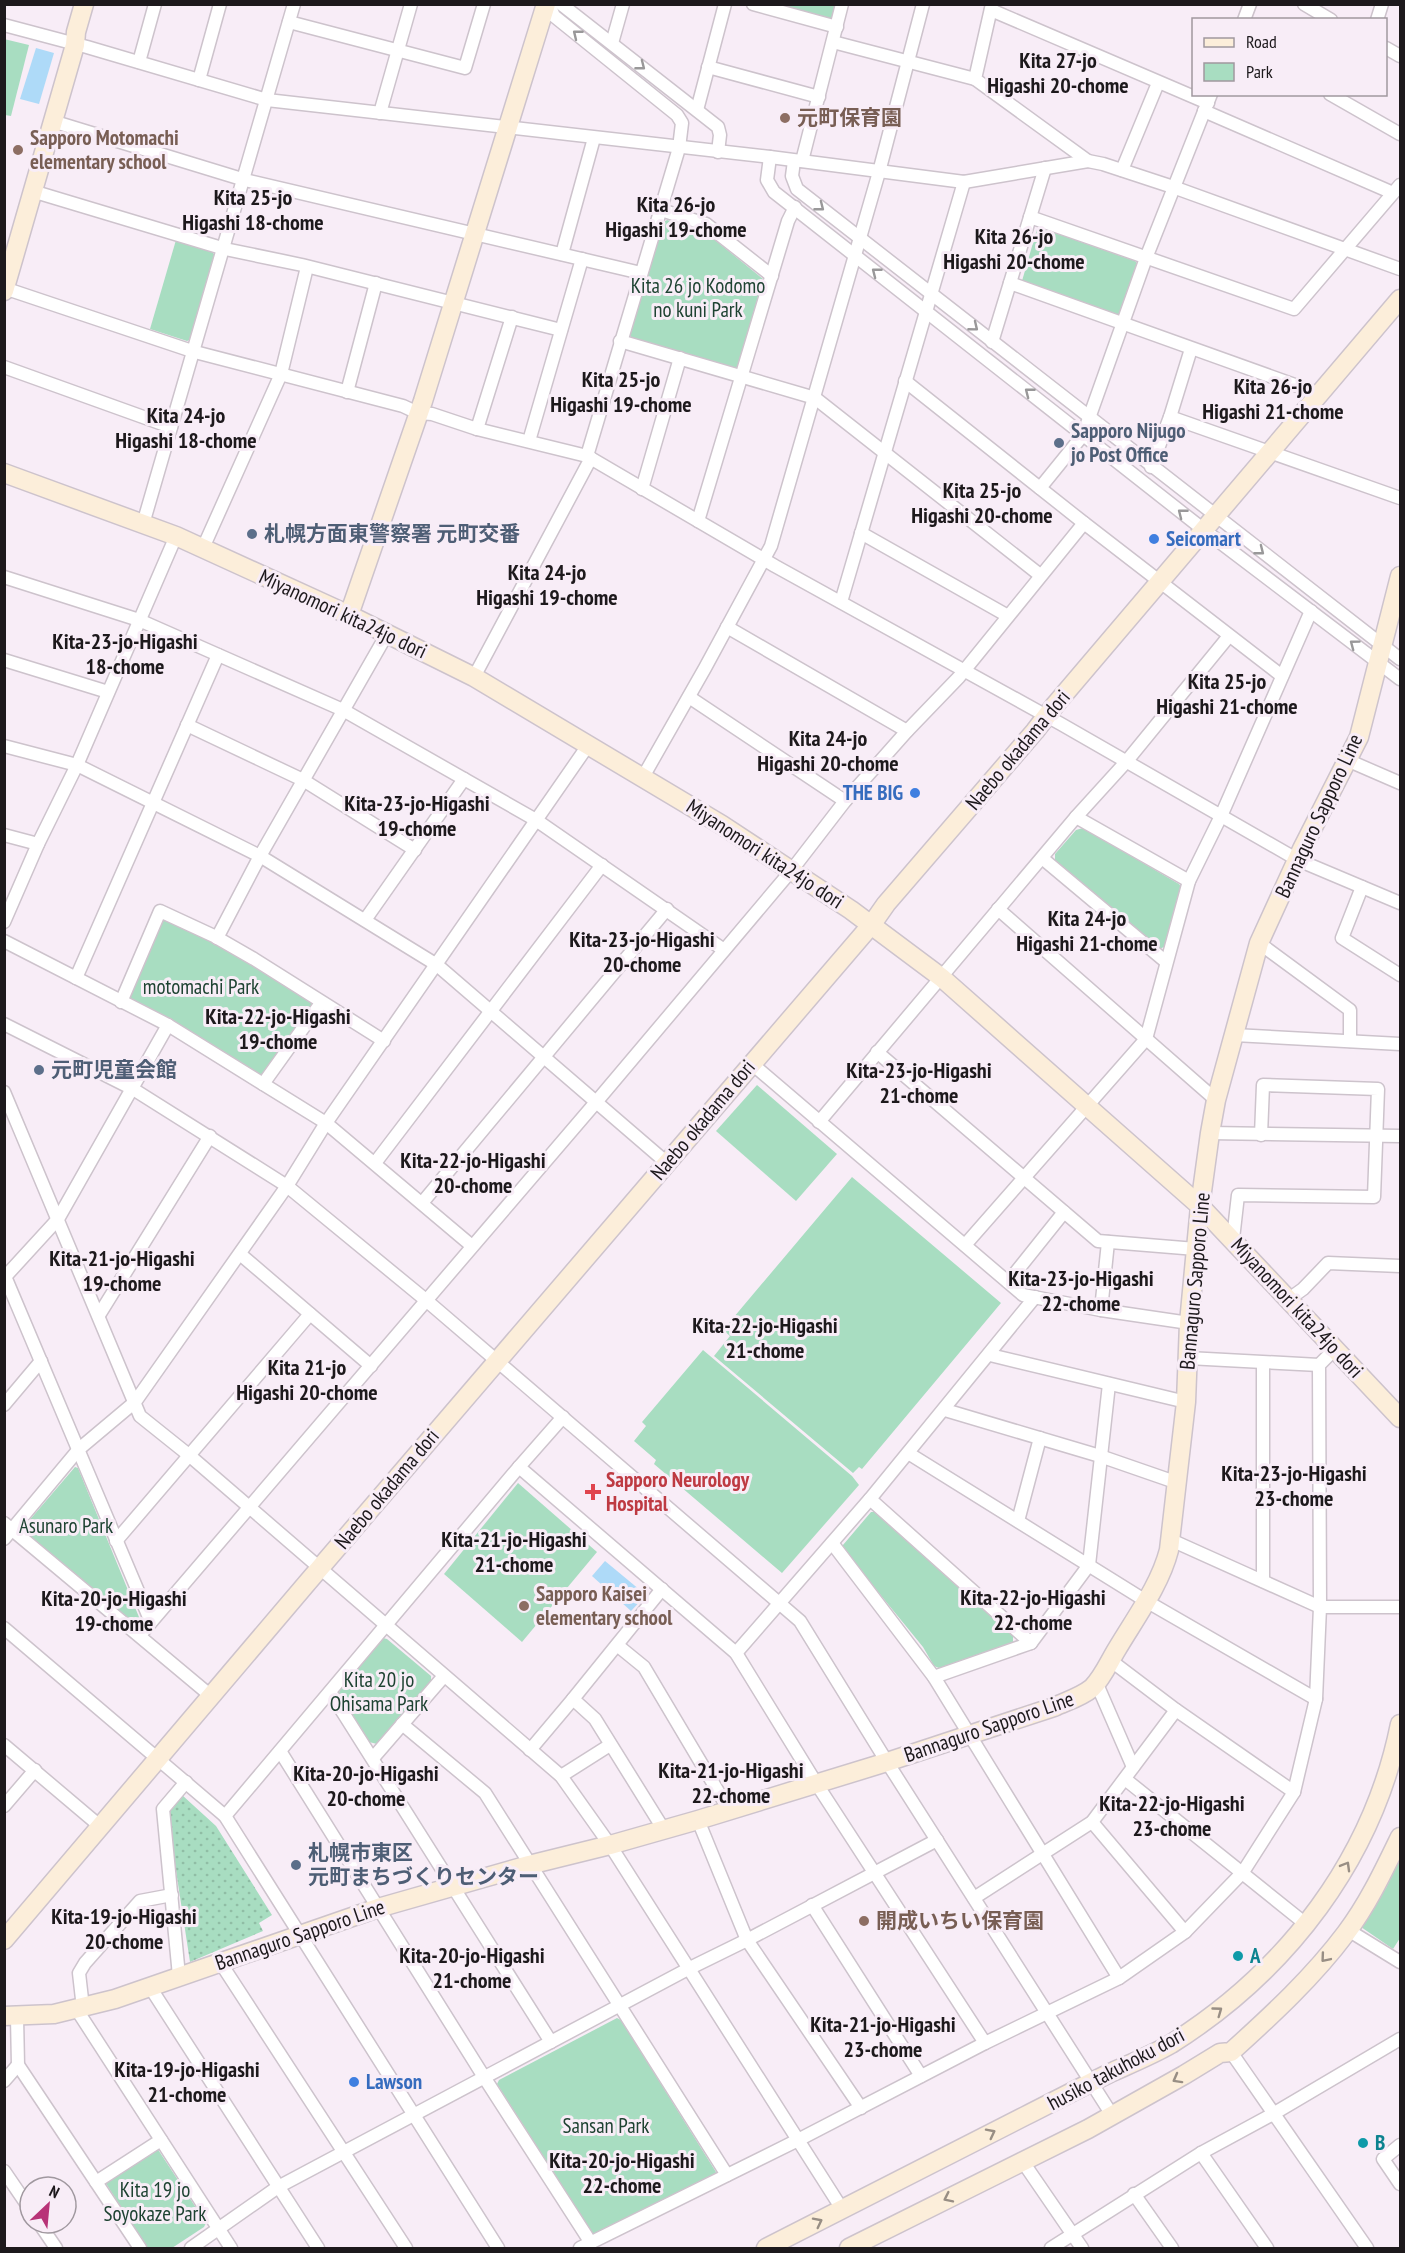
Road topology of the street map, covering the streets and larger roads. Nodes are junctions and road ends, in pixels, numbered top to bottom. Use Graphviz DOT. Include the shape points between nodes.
graph roads {
  1 [pos="84,4"];
  2 [pos="155,4"];
  3 [pos="220,4"];
  4 [pos="294,4"];
  5 [pos="411,4"];
  6 [pos="484,4"];
  7 [pos="547,4"];
  8 [pos="561,4"];
  9 [pos="623,4"];
  10 [pos="725,4"];
  11 [pos="753,4"];
  12 [pos="842,4"];
  13 [pos="923,4"];
  14 [pos="1304,4"];
  15 [pos="992,8"];
  16 [pos="1319,9"];
  17 [pos="289,22"];
  18 [pos="4,25"];
  19 [pos="837,27"];
  20 [pos="833,42"];
  21 [pos="612,43"];
  22 [pos="75,45"];
  23 [pos="1387,49"];
  24 [pos="398,50"];
  25 [pos="1401,56"];
  26 [pos="139,62"];
  27 [pos="908,62"];
  28 [pos="708,67"];
  29 [pos="975,79"];
  30 [pos="199,80"];
  31 [pos="1158,83"];
  32 [pos="1334,96"];
  33 [pos="819,97"];
  34 [pos="267,100"];
  35 [pos="1208,103"];
  36 [pos="697,110"];
  37 [pos="380,113"];
  38 [pos="52,121"];
  39 [pos="509,127"];
  40 [pos="1401,134"];
  41 [pos="594,138"];
  42 [pos="679,148"];
  43 [pos="718,152"];
  44 [pos="770,157"];
  45 [pos="798,161"];
  46 [pos="1088,161"];
  47 [pos="1045,168"];
  48 [pos="1122,170"];
  49 [pos="879,172"];
  50 [pos="245,180"];
  51 [pos="964,182"];
  52 [pos="1173,187"];
  53 [pos="1397,189"];
  54 [pos="32,191"];
  55 [pos="795,207"];
  56 [pos="661,210"];
  57 [pos="1030,217"];
  58 [pos="476,234"];
  59 [pos="860,237"];
  60 [pos="225,249"];
  61 [pos="1346,249"];
  62 [pos="562,254"];
  63 [pos="855,255"];
  64 [pos="1146,258"];
  65 [pos="582,259"];
  66 [pos="307,267"];
  67 [pos="1401,268"];
  68 [pos="641,273"];
  69 [pos="772,276"];
  70 [pos="1010,283"];
  71 [pos="376,284"];
  72 [pos="5,289"];
  73 [pos="931,293"];
  74 [pos="1401,299"];
  75 [pos="454,302"];
  76 [pos="927,312"];
  77 [pos="512,317"];
  78 [pos="1122,325"];
  79 [pos="561,330"];
  80 [pos="620,341"];
  81 [pos="992,342"];
  82 [pos="1191,349"];
  83 [pos="195,352"];
  84 [pos="680,358"];
  85 [pos="4,367"];
  86 [pos="280,374"];
  87 [pos="742,376"];
  88 [pos="905,381"];
  89 [pos="347,392"];
  90 [pos="1320,394"];
  91 [pos="815,398"];
  92 [pos="418,413"];
  93 [pos="1170,417"];
  94 [pos="1089,418"];
  95 [pos="171,427"];
  96 [pos="477,429"];
  97 [pos="1083,435"];
  98 [pos="529,441"];
  99 [pos="1271,452"];
  100 [pos="884,453"];
  101 [pos="589,457"];
  102 [pos="1151,467"];
  103 [pos="4,473"];
  104 [pos="1040,488"];
  105 [pos="642,489"];
  106 [pos="1401,498"];
  107 [pos="698,521"];
  108 [pos="1084,523"];
  109 [pos="143,524"];
  110 [pos="1210,524"];
  111 [pos="861,533"];
  112 [pos="176,536"];
  113 [pos="203,548"];
  114 [pos="765,559"];
  115 [pos="1040,575"];
  116 [pos="1401,576"];
  117 [pos="4,577"];
  118 [pos="1160,583"];
  119 [pos="841,602"];
  120 [pos="1311,611"];
  121 [pos="349,615"];
  122 [pos="1008,616"];
  123 [pos="139,620"];
  124 [pos="727,627"];
  125 [pos="387,634"];
  126 [pos="1229,636"];
  127 [pos="1379,653"];
  128 [pos="218,655"];
  129 [pos="1401,659"];
  130 [pos="4,660"];
  131 [pos="964,671"];
  132 [pos="1282,676"];
  133 [pos="474,677"];
  134 [pos="1401,680"];
  135 [pos="108,692"];
  136 [pos="689,697"];
  137 [pos="343,710"];
  138 [pos="1047,718"];
  139 [pos="187,725"];
  140 [pos="907,731"];
  141 [pos="589,744"];
  142 [pos="4,746"];
  143 [pos="1347,760"];
  144 [pos="1126,762"];
  145 [pos="77,765"];
  146 [pos="643,777"];
  147 [pos="464,779"];
  148 [pos="303,780"];
  149 [pos="1401,783"];
  150 [pos="845,801"];
  151 [pos="153,802"];
  152 [pos="1221,816"];
  153 [pos="1076,817"];
  154 [pos="536,820"];
  155 [pos="4,835"];
  156 [pos="38,844"];
  157 [pos="415,850"];
  158 [pos="260,856"];
  159 [pos="1042,858"];
  160 [pos="1298,860"];
  161 [pos="602,865"];
  162 [pos="791,871"];
  163 [pos="1189,881"];
  164 [pos="1362,887"];
  165 [pos="1401,903"];
  166 [pos="667,909"];
  167 [pos="998,909"];
  168 [pos="364,920"];
  169 [pos="5,922"];
  170 [pos="872,924"];
  171 [pos="217,938"];
  172 [pos="4,941"];
  173 [pos="1259,943"];
  174 [pos="724,950"];
  175 [pos="1165,961"];
  176 [pos="437,965"];
  177 [pos="1401,975"];
  178 [pos="76,978"];
  179 [pos="942,978"];
  180 [pos="121,1002"];
  181 [pos="321,1003"];
  182 [pos="490,1011"];
  183 [pos="4,1024"];
  184 [pos="168,1025"];
  185 [pos="1234,1035"];
  186 [pos="1146,1039"];
  187 [pos="384,1041"];
  188 [pos="1350,1041"];
  189 [pos="1401,1044"];
  190 [pos="877,1052"];
  191 [pos="544,1056"];
  192 [pos="751,1064"];
  193 [pos="263,1084"];
  194 [pos="133,1089"];
  195 [pos="4,1092"];
  196 [pos="1216,1100"];
  197 [pos="597,1101"];
  198 [pos="1087,1105"];
  199 [pos="819,1122"];
  200 [pos="327,1123"];
  201 [pos="1210,1133"];
  202 [pos="1261,1135"];
  203 [pos="210,1136"];
  204 [pos="1378,1136"];
  205 [pos="1401,1136"];
  206 [pos="375,1163"];
  207 [pos="667,1163"];
  208 [pos="1025,1178"];
  209 [pos="287,1186"];
  210 [pos="422,1203"];
  211 [pos="1200,1206"];
  212 [pos="1064,1212"];
  213 [pos="58,1219"];
  214 [pos="1233,1239"];
  215 [pos="1108,1242"];
  216 [pos="965,1245"];
  217 [pos="472,1246"];
  218 [pos="1196,1249"];
  219 [pos="240,1254"];
  220 [pos="1401,1266"];
  221 [pos="5,1276"];
  222 [pos="1008,1282"];
  223 [pos="1035,1298"];
  224 [pos="1289,1299"];
  225 [pos="427,1301"];
  226 [pos="1101,1310"];
  227 [pos="310,1314"];
  228 [pos="99,1315"];
  229 [pos="1189,1323"];
  230 [pos="1335,1349"];
  231 [pos="990,1355"];
  232 [pos="1188,1358"];
  233 [pos="497,1360"];
  234 [pos="41,1361"];
  235 [pos="1263,1363"];
  236 [pos="1319,1365"];
  237 [pos="371,1366"];
  238 [pos="1109,1384"];
  239 [pos="135,1402"];
  240 [pos="1186,1402"];
  241 [pos="4,1405"];
  242 [pos="945,1410"];
  243 [pos="563,1417"];
  244 [pos="1401,1418"];
  245 [pos="1040,1438"];
  246 [pos="79,1449"];
  247 [pos="909,1453"];
  248 [pos="190,1456"];
  249 [pos="1100,1456"];
  250 [pos="519,1467"];
  251 [pos="1178,1483"];
  252 [pos="870,1499"];
  253 [pos="250,1508"];
  254 [pos="1018,1521"];
  255 [pos="7,1531"];
  256 [pos="1171,1539"];
  257 [pos="116,1540"];
  258 [pos="832,1543"];
  259 [pos="1089,1565"];
  260 [pos="320,1568"];
  261 [pos="1263,1581"];
  262 [pos="662,1590"];
  263 [pos="1146,1600"];
  264 [pos="780,1603"];
  265 [pos="1320,1607"];
  266 [pos="1401,1607"];
  267 [pos="151,1622"];
  268 [pos="387,1625"];
  269 [pos="4,1628"];
  270 [pos="140,1635"];
  271 [pos="1031,1643"];
  272 [pos="617,1645"];
  273 [pos="736,1653"];
  274 [pos="1110,1660"];
  275 [pos="444,1676"];
  276 [pos="934,1677"];
  277 [pos="1096,1683"];
  278 [pos="330,1692"];
  279 [pos="211,1696"];
  280 [pos="573,1699"];
  281 [pos="1316,1699"];
  282 [pos="1176,1710"];
  283 [pos="402,1724"];
  284 [pos="1401,1724"];
  285 [pos="970,1734"];
  286 [pos="4,1744"];
  287 [pos="610,1745"];
  288 [pos="530,1750"];
  289 [pos="280,1751"];
  290 [pos="373,1758"];
  291 [pos="158,1759"];
  292 [pos="887,1762"];
  293 [pos="1133,1767"];
  294 [pos="35,1770"];
  295 [pos="561,1776"];
  296 [pos="1125,1779"];
  297 [pos="186,1782"];
  298 [pos="816,1783"];
  299 [pos="1294,1792"];
  300 [pos="4,1806"];
  301 [pos="729,1810"];
  302 [pos="225,1816"];
  303 [pos="698,1820"];
  304 [pos="1092,1822"];
  305 [pos="101,1827"];
  306 [pos="664,1830"];
  307 [pos="1401,1837"];
  308 [pos="937,1840"];
  309 [pos="610,1845"];
  310 [pos="1044,1854"];
  311 [pos="529,1865"];
  312 [pos="874,1872"];
  313 [pos="1243,1872"];
  314 [pos="453,1886"];
  315 [pos="172,1895"];
  316 [pos="974,1898"];
  317 [pos="812,1905"];
  318 [pos="378,1908"];
  319 [pos="1307,1925"];
  320 [pos="1348,1930"];
  321 [pos="1185,1932"];
  322 [pos="300,1935"];
  323 [pos="4,1940"];
  324 [pos="747,1940"];
  325 [pos="1400,1960"];
  326 [pos="220,1962"];
  327 [pos="688,1969"];
  328 [pos="179,1976"];
  329 [pos="1119,1978"];
  330 [pos="150,1987"];
  331 [pos="620,2005"];
  332 [pos="80,2009"];
  333 [pos="1047,2013"];
  334 [pos="10,2016"];
  335 [pos="551,2042"];
  336 [pos="985,2043"];
  337 [pos="1399,2043"];
  338 [pos="1231,2052"];
  339 [pos="18,2065"];
  340 [pos="921,2076"];
  341 [pos="483,2077"];
  342 [pos="4,2082"];
  343 [pos="1092,2082"];
  344 [pos="861,2108"];
  345 [pos="413,2114"];
  346 [pos="1273,2114"];
  347 [pos="1112,2115"];
  348 [pos="161,2140"];
  349 [pos="798,2140"];
  350 [pos="1401,2145"];
  351 [pos="343,2152"];
  352 [pos="1201,2153"];
  353 [pos="1023,2162"];
  354 [pos="4,2170"];
  355 [pos="727,2175"];
  356 [pos="96,2182"];
  357 [pos="1401,2184"];
  358 [pos="278,2187"];
  359 [pos="18,2191"];
  360 [pos="1134,2194"];
  361 [pos="842,2209"];
  362 [pos="218,2229"];
  363 [pos="47,2235"];
  364 [pos="1073,2235"];
  365 [pos="586,2246"];
  366 [pos="56,2248"];
  367 [pos="140,2248"];
  368 [pos="191,2248"];
  369 [pos="231,2248"];
  370 [pos="318,2248"];
  371 [pos="406,2248"];
  372 [pos="498,2248"];
  373 [pos="766,2248"];
  374 [pos="849,2248"];
  375 [pos="1051,2248"];
  376 [pos="1082,2248"];
  377 [pos="1172,2248"];
  378 [pos="1267,2248"];
  379 [pos="1367,2248"];
  1 -- 22 [label="street"];
  2 -- 26 [label="street"];
  3 -- 30 [label="street"];
  4 -- 17 [label="street"];
  5 -- 24 [label="street"];
  6 -- 24 [label="street" via="465,68"];
  7 -- 39 [label="street"];
  42 -- 7 [label="street, one-way" via="682,123 677,115 554,16"];
  8 -- 21 [label="street"];
  9 -- 21 [label="street"];
  10 -- 28 [label="street"];
  11 -- 19 [label="street"];
  12 -- 19 [label="street"];
  13 -- 27 [label="street"];
  14 -- 16 [label="street"];
  15 -- 29 [label="street"];
  15 -- 31 [label="street"];
  17 -- 24 [label="street"];
  17 -- 34 [label="street"];
  18 -- 22 [label="street"];
  19 -- 20 [label="street"];
  20 -- 27 [label="street"];
  20 -- 33 [label="street"];
  21 -- 36 [label="street, one-way"];
  22 -- 26 [label="street"];
  22 -- 38 [label="street"];
  23 -- 25 [label="street"];
  24 -- 37 [label="street"];
  26 -- 30 [label="street"];
  27 -- 29 [label="street"];
  27 -- 49 [label="street"];
  28 -- 33 [label="street"];
  28 -- 36 [label="street"];
  29 -- 46 [label="street"];
  30 -- 34 [label="street"];
  31 -- 35 [label="street"];
  31 -- 48 [label="street"];
  32 -- 40 [label="street"];
  33 -- 45 [label="street"];
  34 -- 37 [label="street"];
  34 -- 50 [label="street"];
  35 -- 52 [label="street"];
  35 -- 53 [label="street"];
  36 -- 43 [label="street" via="718,127"];
  37 -- 39 [label="street"];
  38 -- 50 [label="street"];
  38 -- 54 [label="street"];
  39 -- 41 [label="street"];
  39 -- 58 [label="street"];
  41 -- 42 [label="street"];
  41 -- 62 [label="street"];
  42 -- 43 [label="street"];
  42 -- 56 [label="street"];
  43 -- 44 [label="street"];
  44 -- 45 [label="street"];
  44 -- 55 [label="street" via="767,180 774,192"];
  45 -- 49 [label="street"];
  45 -- 59 [label="street, one-way" via="792,176 797,189"];
  46 -- 47 [label="street"];
  46 -- 48 [label="street"];
  47 -- 51 [label="street"];
  47 -- 57 [label="street"];
  48 -- 52 [label="street"];
  49 -- 51 [label="street"];
  49 -- 59 [label="street"];
  50 -- 58 [label="street"];
  50 -- 60 [label="street"];
  51 -- 73 [label="street"];
  52 -- 61 [label="street"];
  52 -- 64 [label="street"];
  53 -- 61 [label="street"];
  54 -- 60 [label="street"];
  54 -- 72 [label="street"];
  55 -- 63 [label="street"];
  55 -- 69 [label="street"];
  56 -- 68 [label="street"];
  56 -- 69 [label="street" via="706,224"];
  57 -- 64 [label="street"];
  57 -- 70 [label="street"];
  58 -- 62 [label="street"];
  58 -- 75 [label="street"];
  59 -- 63 [label="street"];
  59 -- 73 [label="street"];
  60 -- 66 [label="street"];
  60 -- 83 [label="street"];
  61 -- 64 [label="street" via="1294,309"];
  61 -- 67 [label="street"];
  62 -- 65 [label="street"];
  76 -- 63 [label="street, one-way"];
  63 -- 91 [label="street"];
  64 -- 78 [label="street"];
  65 -- 68 [label="street"];
  65 -- 79 [label="street"];
  66 -- 71 [label="street"];
  66 -- 86 [label="street"];
  68 -- 80 [label="street"];
  69 -- 87 [label="street"];
  70 -- 78 [label="street"];
  70 -- 81 [label="street"];
  71 -- 75 [label="street"];
  71 -- 89 [label="street"];
  72 -- 83 [label="street"];
  73 -- 76 [label="street"];
  73 -- 81 [label="street, one-way"];
  74 -- 90 [label="street, Naebo okadama dori"];
  75 -- 77 [label="street"];
  75 -- 92 [label="street"];
  76 -- 88 [label="street"];
  97 -- 76 [label="street, one-way"];
  77 -- 79 [label="street"];
  77 -- 96 [label="street"];
  78 -- 82 [label="street"];
  78 -- 94 [label="street"];
  79 -- 98 [label="street"];
  80 -- 84 [label="street"];
  80 -- 101 [label="street"];
  81 -- 94 [label="street"];
  82 -- 90 [label="street"];
  82 -- 93 [label="street"];
  83 -- 86 [label="street"];
  83 -- 95 [label="street"];
  84 -- 87 [label="street"];
  84 -- 105 [label="street"];
  85 -- 95 [label="street"];
  86 -- 89 [label="street"];
  86 -- 113 [label="street"];
  87 -- 91 [label="street"];
  87 -- 107 [label="street"];
  88 -- 100 [label="street"];
  88 -- 104 [label="street"];
  89 -- 92 [label="street"];
  90 -- 99 [label="street, Naebo okadama dori"];
  91 -- 100 [label="street"];
  91 -- 114 [label="street"];
  92 -- 96 [label="street"];
  92 -- 121 [label="street"];
  93 -- 99 [label="street"];
  93 -- 102 [label="street"];
  94 -- 97 [label="street"];
  94 -- 102 [label="street"];
  95 -- 109 [label="street"];
  96 -- 98 [label="street"];
  97 -- 104 [label="street"];
  110 -- 97 [label="street, one-way"];
  98 -- 101 [label="street"];
  99 -- 106 [label="street"];
  99 -- 110 [label="street, Naebo okadama dori"];
  100 -- 111 [label="street"];
  100 -- 115 [label="street"];
  101 -- 105 [label="street"];
  101 -- 133 [label="street"];
  102 -- 110 [label="street"];
  103 -- 109 [label="street, Miyanomori kita24jo dori"];
  104 -- 108 [label="street"];
  105 -- 107 [label="street"];
  107 -- 114 [label="street"];
  108 -- 115 [label="street"];
  108 -- 118 [label="street"];
  109 -- 112 [label="street, Miyanomori kita24jo dori"];
  110 -- 118 [label="street, Naebo okadama dori"];
  110 -- 120 [label="street"];
  110 -- 127 [label="street, one-way"];
  111 -- 119 [label="street"];
  111 -- 122 [label="street"];
  112 -- 113 [label="street, Miyanomori kita24jo dori"];
  112 -- 123 [label="street"];
  113 -- 121 [label="street, Miyanomori kita24jo dori"];
  114 -- 119 [label="street"];
  114 -- 124 [label="street"];
  115 -- 122 [label="street"];
  116 -- 127 [label="street, Bannaguro Sapporo Line"];
  117 -- 123 [label="street"];
  118 -- 126 [label="street"];
  118 -- 138 [label="street, Naebo okadama dori"];
  119 -- 131 [label="street"];
  127 -- 120 [label="street, one-way"];
  120 -- 132 [label="street"];
  121 -- 125 [label="street, Miyanomori kita24jo dori"];
  122 -- 131 [label="street"];
  123 -- 128 [label="street"];
  123 -- 135 [label="street"];
  124 -- 136 [label="street"];
  124 -- 140 [label="street"];
  125 -- 133 [label="street, Miyanomori kita24jo dori"];
  125 -- 137 [label="street"];
  126 -- 132 [label="street"];
  126 -- 144 [label="street"];
  127 -- 129 [label="street"];
  127 -- 134 [label="street"];
  127 -- 143 [label="street, Bannaguro Sapporo Line" via="1359,737"];
  128 -- 137 [label="street"];
  128 -- 139 [label="street"];
  130 -- 135 [label="street"];
  131 -- 138 [label="street"];
  131 -- 140 [label="street"];
  132 -- 152 [label="street"];
  133 -- 141 [label="street, Miyanomori kita24jo dori"];
  135 -- 145 [label="street"];
  136 -- 146 [label="street"];
  136 -- 150 [label="street"];
  137 -- 147 [label="street"];
  137 -- 148 [label="street"];
  138 -- 144 [label="street"];
  138 -- 170 [label="street, Naebo okadama dori"];
  139 -- 148 [label="street"];
  139 -- 151 [label="street"];
  140 -- 150 [label="street"];
  141 -- 146 [label="street, Miyanomori kita24jo dori"];
  141 -- 154 [label="street"];
  142 -- 145 [label="street"];
  143 -- 149 [label="street"];
  143 -- 160 [label="street, Bannaguro Sapporo Line"];
  144 -- 152 [label="street"];
  144 -- 153 [label="street"];
  145 -- 151 [label="street"];
  145 -- 156 [label="street"];
  146 -- 162 [label="street, Miyanomori kita24jo dori"];
  147 -- 154 [label="street"];
  147 -- 157 [label="street"];
  148 -- 157 [label="street"];
  148 -- 158 [label="street"];
  150 -- 162 [label="street"];
  151 -- 158 [label="street"];
  151 -- 178 [label="street"];
  152 -- 160 [label="street"];
  152 -- 163 [label="street"];
  153 -- 159 [label="street"];
  153 -- 163 [label="street"];
  154 -- 161 [label="street"];
  154 -- 176 [label="street"];
  155 -- 156 [label="street"];
  156 -- 169 [label="street"];
  157 -- 168 [label="street"];
  158 -- 168 [label="street"];
  158 -- 171 [label="street"];
  159 -- 167 [label="street"];
  159 -- 175 [label="street"];
  160 -- 164 [label="street"];
  160 -- 173 [label="street, Bannaguro Sapporo Line"];
  161 -- 166 [label="street"];
  161 -- 182 [label="street"];
  162 -- 170 [label="street, Miyanomori kita24jo dori"];
  162 -- 174 [label="street"];
  163 -- 175 [label="street"];
  164 -- 165 [label="street"];
  164 -- 177 [label="street" via="1342,938"];
  166 -- 174 [label="street"];
  166 -- 191 [label="street"];
  167 -- 179 [label="street"];
  167 -- 186 [label="street"];
  168 -- 176 [label="street"];
  170 -- 179 [label="street, Miyanomori kita24jo dori"];
  170 -- 192 [label="street, Naebo okadama dori"];
  171 -- 180 [label="street" via="160,911"];
  171 -- 181 [label="street"];
  172 -- 178 [label="street"];
  173 -- 185 [label="street, Bannaguro Sapporo Line"];
  173 -- 188 [label="street" via="1350,1010"];
  174 -- 197 [label="street"];
  175 -- 186 [label="street"];
  176 -- 182 [label="street"];
  176 -- 187 [label="street"];
  178 -- 180 [label="street"];
  179 -- 190 [label="street"];
  179 -- 198 [label="street, Miyanomori kita24jo dori"];
  180 -- 184 [label="street"];
  181 -- 187 [label="street"];
  181 -- 193 [label="street"];
  182 -- 191 [label="street"];
  182 -- 206 [label="street"];
  183 -- 194 [label="street"];
  184 -- 193 [label="street"];
  184 -- 194 [label="street"];
  185 -- 188 [label="street"];
  185 -- 196 [label="street, Bannaguro Sapporo Line"];
  186 -- 196 [label="street"];
  186 -- 198 [label="street"];
  187 -- 200 [label="street"];
  188 -- 189 [label="street"];
  190 -- 199 [label="street"];
  190 -- 208 [label="street"];
  191 -- 197 [label="street"];
  191 -- 210 [label="street"];
  192 -- 199 [label="street"];
  192 -- 207 [label="street, Naebo okadama dori"];
  193 -- 200 [label="street"];
  194 -- 203 [label="street"];
  194 -- 213 [label="street"];
  195 -- 213 [label="street"];
  196 -- 201 [label="street, Bannaguro Sapporo Line"];
  197 -- 207 [label="street"];
  197 -- 217 [label="street"];
  198 -- 208 [label="street"];
  198 -- 211 [label="street, Miyanomori kita24jo dori"];
  199 -- 216 [label="street"];
  200 -- 206 [label="street"];
  200 -- 209 [label="street"];
  201 -- 202 [label="street"];
  201 -- 211 [label="street, Bannaguro Sapporo Line"];
  202 -- 204 [label="street"];
  202 -- 204 [label="street" via="1263,1085 1378,1089"];
  203 -- 209 [label="street"];
  203 -- 228 [label="street"];
  204 -- 205 [label="street"];
  204 -- 214 [label="street" via="1374,1197 1238,1195"];
  206 -- 210 [label="street"];
  207 -- 233 [label="street, Naebo okadama dori"];
  208 -- 212 [label="street"];
  208 -- 216 [label="street"];
  209 -- 219 [label="street"];
  209 -- 225 [label="street"];
  210 -- 217 [label="street"];
  211 -- 214 [label="street, Miyanomori kita24jo dori"];
  211 -- 218 [label="street, Bannaguro Sapporo Line"];
  212 -- 215 [label="street" via="1098,1241"];
  212 -- 222 [label="street"];
  213 -- 221 [label="street"];
  213 -- 228 [label="street"];
  214 -- 224 [label="street, Miyanomori kita24jo dori"];
  215 -- 218 [label="street"];
  215 -- 226 [label="street"];
  216 -- 222 [label="street"];
  217 -- 225 [label="street"];
  218 -- 229 [label="street, Bannaguro Sapporo Line"];
  219 -- 227 [label="street"];
  219 -- 239 [label="street"];
  220 -- 224 [label="street" via="1328,1263"];
  221 -- 234 [label="street"];
  222 -- 223 [label="street" via="1023,1295"];
  223 -- 226 [label="street"];
  223 -- 231 [label="street"];
  224 -- 230 [label="street, Miyanomori kita24jo dori"];
  225 -- 233 [label="street"];
  225 -- 237 [label="street"];
  226 -- 229 [label="street"];
  227 -- 237 [label="street"];
  227 -- 248 [label="street"];
  228 -- 239 [label="street"];
  229 -- 232 [label="street, Bannaguro Sapporo Line"];
  230 -- 236 [label="street"];
  230 -- 244 [label="street, Miyanomori kita24jo dori"];
  231 -- 238 [label="street"];
  231 -- 242 [label="street"];
  232 -- 235 [label="street"];
  232 -- 240 [label="street, Bannaguro Sapporo Line"];
  233 -- 243 [label="street"];
  233 -- 260 [label="street, Naebo okadama dori"];
  234 -- 241 [label="street"];
  234 -- 246 [label="street"];
  235 -- 236 [label="street"];
  235 -- 261 [label="street"];
  236 -- 265 [label="street"];
  237 -- 253 [label="street"];
  238 -- 240 [label="street"];
  238 -- 249 [label="street"];
  239 -- 246 [label="street"];
  239 -- 248 [label="street" via="140,1416"];
  240 -- 251 [label="street, Bannaguro Sapporo Line"];
  242 -- 245 [label="street"];
  242 -- 247 [label="street"];
  243 -- 250 [label="street"];
  243 -- 264 [label="street"];
  245 -- 249 [label="street"];
  245 -- 254 [label="street"];
  246 -- 255 [label="street"];
  246 -- 257 [label="street"];
  247 -- 252 [label="street"];
  247 -- 254 [label="street"];
  248 -- 253 [label="street"];
  248 -- 257 [label="street"];
  249 -- 251 [label="street"];
  249 -- 259 [label="street"];
  250 -- 262 [label="street"];
  250 -- 268 [label="street"];
  251 -- 256 [label="street, Bannaguro Sapporo Line"];
  252 -- 258 [label="street"];
  252 -- 271 [label="street"];
  253 -- 260 [label="street"];
  253 -- 267 [label="street"];
  254 -- 259 [label="street"];
  255 -- 270 [label="street"];
  256 -- 261 [label="street"];
  256 -- 263 [label="street, Bannaguro Sapporo Line" via="1165,1565"];
  257 -- 267 [label="street"];
  258 -- 264 [label="street"];
  258 -- 276 [label="street"];
  259 -- 263 [label="street"];
  259 -- 271 [label="street"];
  260 -- 268 [label="street"];
  260 -- 279 [label="street, Naebo okadama dori"];
  261 -- 265 [label="street"];
  262 -- 272 [label="street"];
  262 -- 273 [label="street"];
  263 -- 274 [label="street, Bannaguro Sapporo Line"];
  263 -- 281 [label="street"];
  264 -- 273 [label="street"];
  264 -- 292 [label="street" via="800,1621"];
  265 -- 266 [label="street"];
  265 -- 281 [label="street"];
  267 -- 270 [label="street"];
  268 -- 275 [label="street"];
  268 -- 278 [label="street"];
  269 -- 291 [label="street"];
  270 -- 279 [label="street"];
  271 -- 276 [label="street"];
  272 -- 280 [label="street"];
  272 -- 301 [label="street" via="644,1667"];
  273 -- 298 [label="street"];
  274 -- 277 [label="street, Bannaguro Sapporo Line"];
  274 -- 282 [label="street"];
  275 -- 283 [label="street"];
  275 -- 288 [label="street"];
  276 -- 285 [label="street"];
  277 -- 285 [label="street, Bannaguro Sapporo Line" via="1054,1707"];
  277 -- 293 [label="street"];
  278 -- 289 [label="street"];
  278 -- 290 [label="street"];
  279 -- 291 [label="street, Naebo okadama dori"];
  280 -- 287 [label="street" via="595,1719"];
  280 -- 288 [label="street"];
  281 -- 299 [label="street"];
  282 -- 293 [label="street"];
  282 -- 299 [label="street"];
  283 -- 290 [label="street"];
  283 -- 311 [label="street" via="485,1793"];
  319 -- 284 [label="street, husiko takuhoku dori, one-way" via="1364,1834 1382,1794"];
  285 -- 292 [label="street, Bannaguro Sapporo Line"];
  285 -- 310 [label="street"];
  286 -- 294 [label="street"];
  287 -- 295 [label="street"];
  287 -- 306 [label="street"];
  288 -- 295 [label="street"];
  289 -- 302 [label="street"];
  289 -- 318 [label="street"];
  290 -- 314 [label="street"];
  291 -- 297 [label="street"];
  291 -- 305 [label="street, Naebo okadama dori"];
  292 -- 298 [label="street, Bannaguro Sapporo Line"];
  292 -- 308 [label="street"];
  293 -- 296 [label="street"];
  294 -- 300 [label="street"];
  294 -- 305 [label="street"];
  295 -- 309 [label="street"];
  296 -- 304 [label="street"];
  296 -- 313 [label="street"];
  297 -- 302 [label="street"];
  297 -- 315 [label="street" via="163,1809"];
  298 -- 301 [label="street, Bannaguro Sapporo Line"];
  298 -- 312 [label="street"];
  299 -- 313 [label="street"];
  301 -- 303 [label="street, Bannaguro Sapporo Line"];
  302 -- 322 [label="street"];
  303 -- 306 [label="street, Bannaguro Sapporo Line"];
  303 -- 324 [label="street"];
  304 -- 310 [label="street"];
  304 -- 321 [label="street"];
  305 -- 323 [label="street, Naebo okadama dori"];
  306 -- 309 [label="street, Bannaguro Sapporo Line"];
  307 -- 320 [label="street, husiko takuhoku dori"];
  308 -- 312 [label="street"];
  308 -- 316 [label="street"];
  309 -- 311 [label="street, Bannaguro Sapporo Line"];
  309 -- 327 [label="street"];
  310 -- 316 [label="street"];
  310 -- 329 [label="street"];
  311 -- 314 [label="street, Bannaguro Sapporo Line"];
  311 -- 331 [label="street"];
  312 -- 317 [label="street"];
  312 -- 336 [label="street"];
  313 -- 319 [label="street"];
  313 -- 321 [label="street"];
  314 -- 318 [label="street, Bannaguro Sapporo Line"];
  314 -- 335 [label="street"];
  315 -- 328 [label="street"];
  315 -- 332 [label="street" via="140,1900 85,1963 80,1973"];
  316 -- 333 [label="street"];
  317 -- 324 [label="street"];
  317 -- 340 [label="street"];
  318 -- 322 [label="street, Bannaguro Sapporo Line"];
  318 -- 341 [label="street"];
  343 -- 319 [label="street, husiko takuhoku dori, one-way" via="1169,2045 1234,2000"];
  320 -- 325 [label="street"];
  320 -- 338 [label="street, husiko takuhoku dori, one-way" via="1306,1981"];
  321 -- 329 [label="street"];
  322 -- 326 [label="street, Bannaguro Sapporo Line"];
  322 -- 345 [label="street"];
  324 -- 327 [label="street"];
  324 -- 344 [label="street"];
  326 -- 328 [label="street, Bannaguro Sapporo Line"];
  326 -- 351 [label="street"];
  327 -- 331 [label="street"];
  327 -- 349 [label="street"];
  328 -- 330 [label="street, Bannaguro Sapporo Line"];
  329 -- 333 [label="street"];
  330 -- 332 [label="street, Bannaguro Sapporo Line"];
  330 -- 358 [label="street"];
  331 -- 335 [label="street"];
  331 -- 355 [label="street"];
  332 -- 334 [label="street, Bannaguro Sapporo Line"];
  332 -- 348 [label="street"];
  333 -- 336 [label="street"];
  333 -- 343 [label="street"];
  334 -- 339 [label="street"];
  335 -- 341 [label="street"];
  336 -- 340 [label="street"];
  337 -- 346 [label="street"];
  338 -- 346 [label="street"];
  338 -- 347 [label="street, husiko takuhoku dori, one-way" via="1220,2053"];
  339 -- 342 [label="street"];
  339 -- 356 [label="street"];
  340 -- 344 [label="street"];
  341 -- 345 [label="street"];
  341 -- 365 [label="street"];
  343 -- 347 [label="street"];
  361 -- 343 [label="street, husiko takuhoku dori, one-way"];
  344 -- 349 [label="street"];
  345 -- 351 [label="street"];
  345 -- 372 [label="street"];
  346 -- 352 [label="street"];
  346 -- 379 [label="street"];
  347 -- 353 [label="street, husiko takuhoku dori"];
  348 -- 356 [label="street"];
  348 -- 362 [label="street"];
  349 -- 355 [label="street"];
  349 -- 361 [label="street"];
  350 -- 357 [label="street" via="1383,2158"];
  351 -- 358 [label="street"];
  351 -- 371 [label="street"];
  352 -- 360 [label="street"];
  352 -- 378 [label="street"];
  353 -- 364 [label="street"];
  353 -- 374 [label="street, husiko takuhoku dori, one-way"];
  354 -- 359 [label="street"];
  355 -- 365 [label="street"];
  356 -- 367 [label="street"];
  358 -- 362 [label="street"];
  358 -- 370 [label="street"];
  360 -- 364 [label="street"];
  360 -- 377 [label="street"];
  373 -- 361 [label="street, husiko takuhoku dori, one-way"];
  362 -- 368 [label="street"];
  362 -- 369 [label="street"];
  363 -- 366 [label="street"];
  364 -- 375 [label="street"];
  364 -- 376 [label="street"];
}
